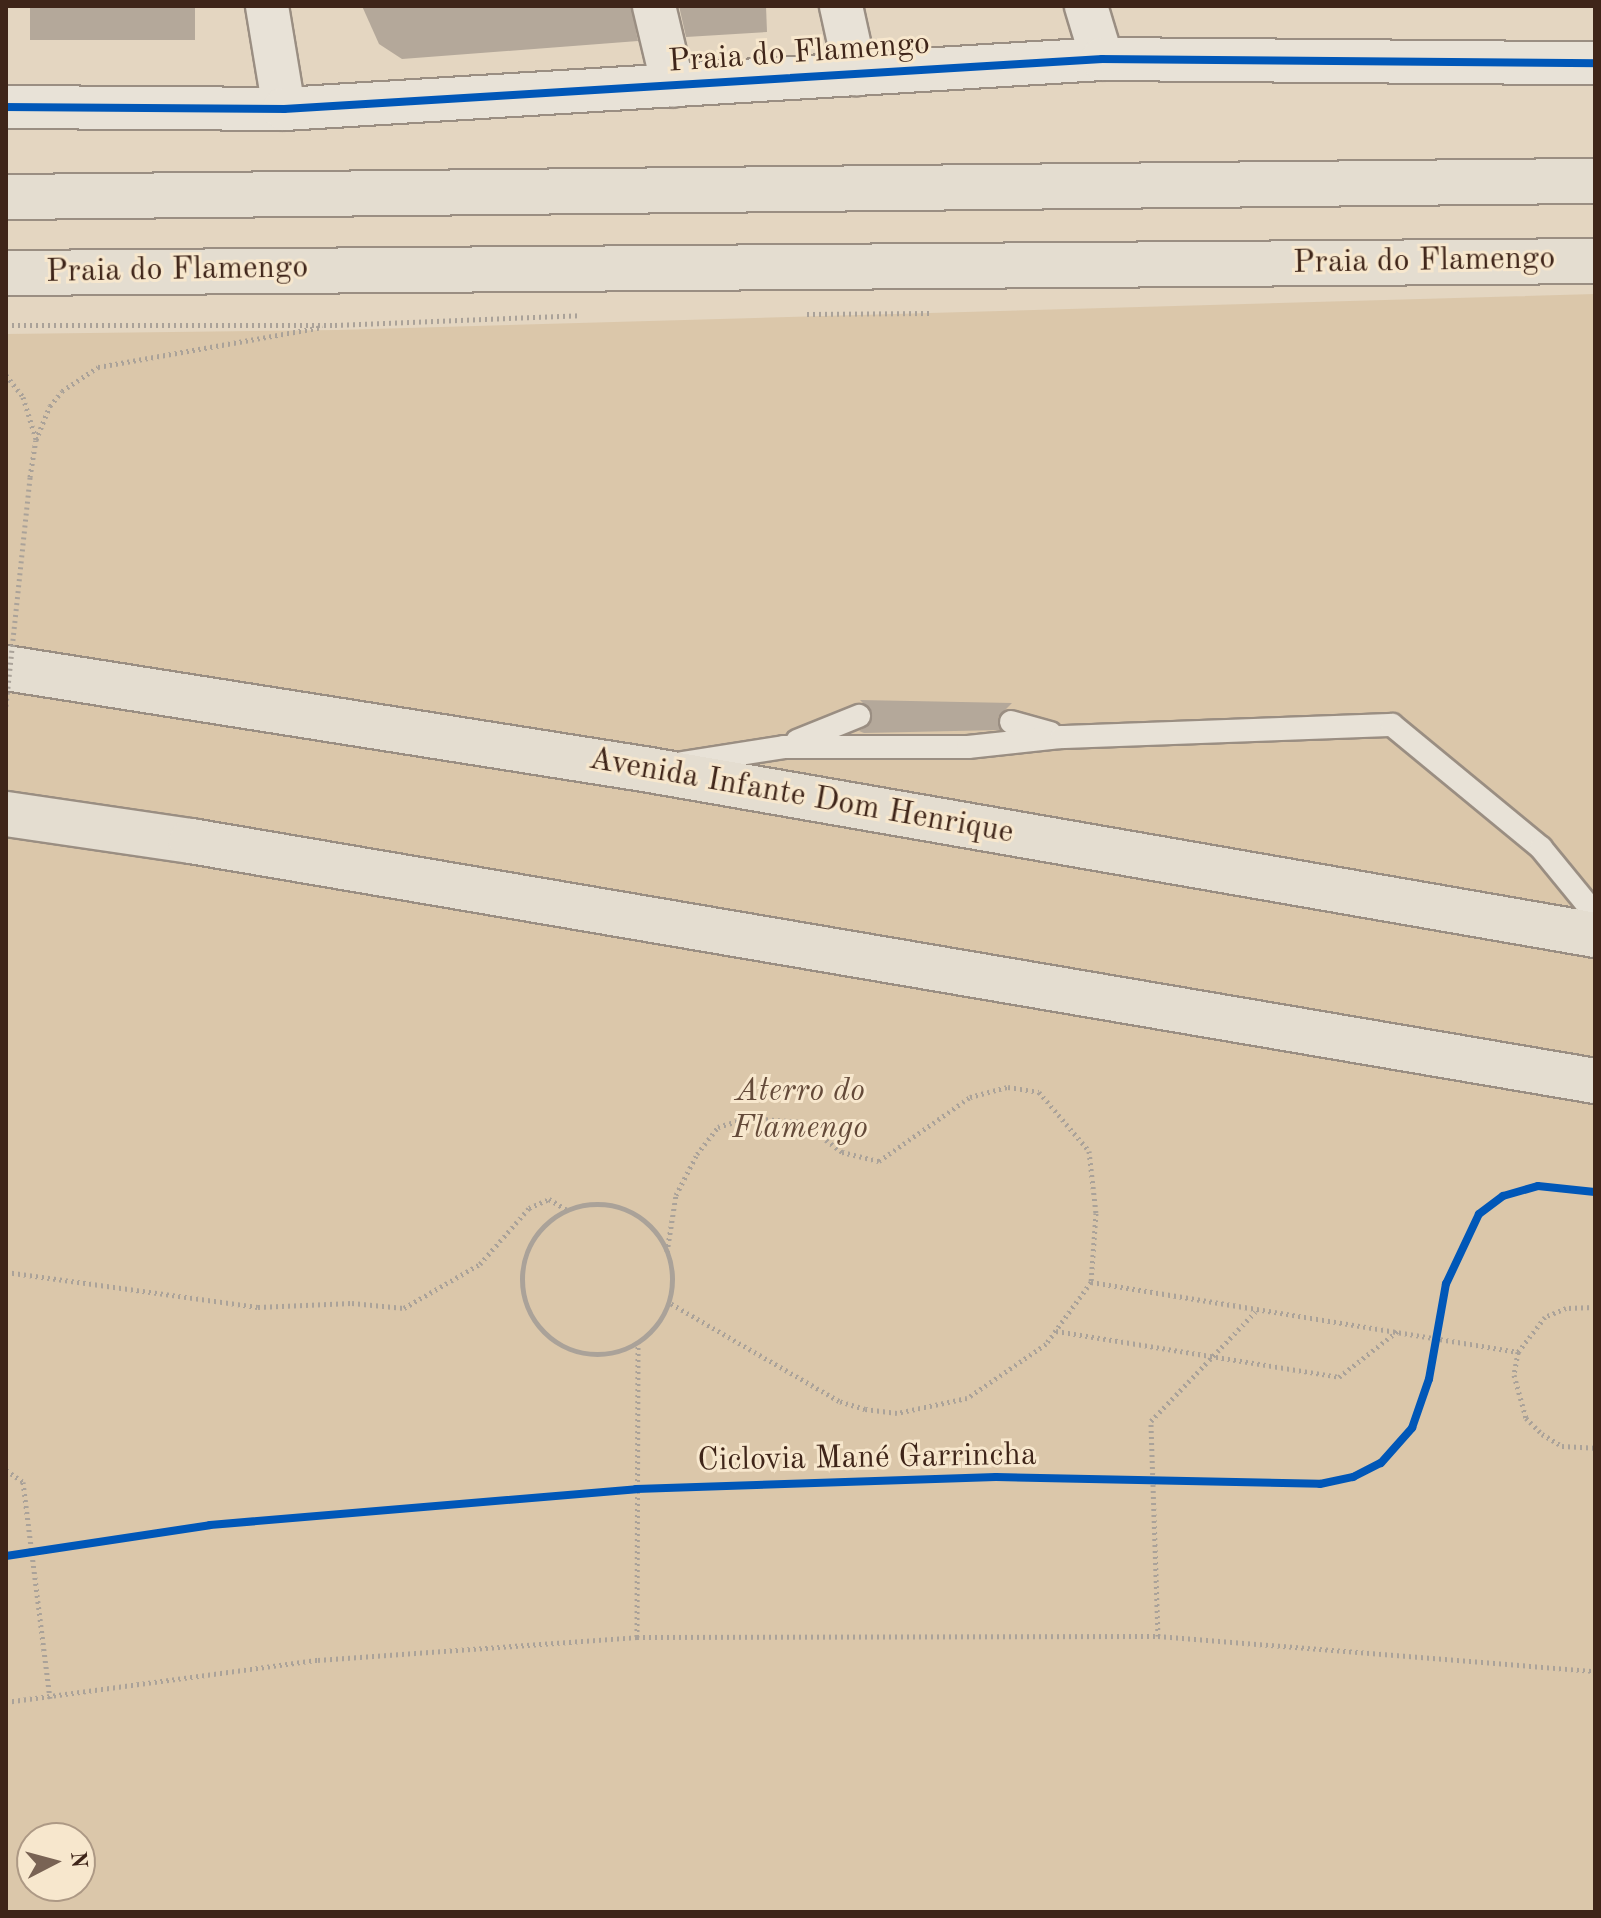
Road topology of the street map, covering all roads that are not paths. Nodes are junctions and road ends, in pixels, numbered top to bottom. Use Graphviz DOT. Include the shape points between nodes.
graph roads {
  1 [pos="267,6"];
  2 [pos="654,6"];
  3 [pos="841,6"];
  4 [pos="1086,6"];
  5 [pos="1102,59"];
  6 [pos="1595,63"];
  7 [pos="856,74"];
  8 [pos="673,86"];
  9 [pos="6,107"];
  10 [pos="284,109"];
  11 [pos="1595,181"];
  12 [pos="6,197"];
  13 [pos="1595,261"];
  14 [pos="6,273"];
  15 [pos="6,668"];
  16 [pos="859,716"];
  17 [pos="1011,722"];
  18 [pos="1062,737"];
  19 [pos="784,747"];
  20 [pos="644,769"];
  21 [pos="6,814"];
  22 [pos="1595,914"];
  23 [pos="1595,935"];
  24 [pos="1595,1081"];
  1 -- 10 [label="street"];
  2 -- 8 [label="street"];
  3 -- 7 [label="street"];
  4 -- 5 [label="street"];
  5 -- 6 [label="street, Praia do Flamengo"];
  5 -- 7 [label="street, Praia do Flamengo"];
  7 -- 8 [label="street, Praia do Flamengo"];
  8 -- 10 [label="street, Praia do Flamengo"];
  9 -- 10 [label="street, Praia do Flamengo"];
  11 -- 12 [label="main road"];
  13 -- 14 [label="main road, Praia do Flamengo"];
  15 -- 20 [label="main road, Avenida Infante Dom Henrique"];
  16 -- 19 [label="lane"];
  17 -- 18 [label="lane"];
  18 -- 19 [label="lane" via="968,747"];
  18 -- 22 [label="lane" via="1392,725 1541,848"];
  19 -- 20 [label="lane"];
  20 -- 23 [label="main road, Avenida Infante Dom Henrique"];
  21 -- 24 [label="main road" via="191,841"];
}
